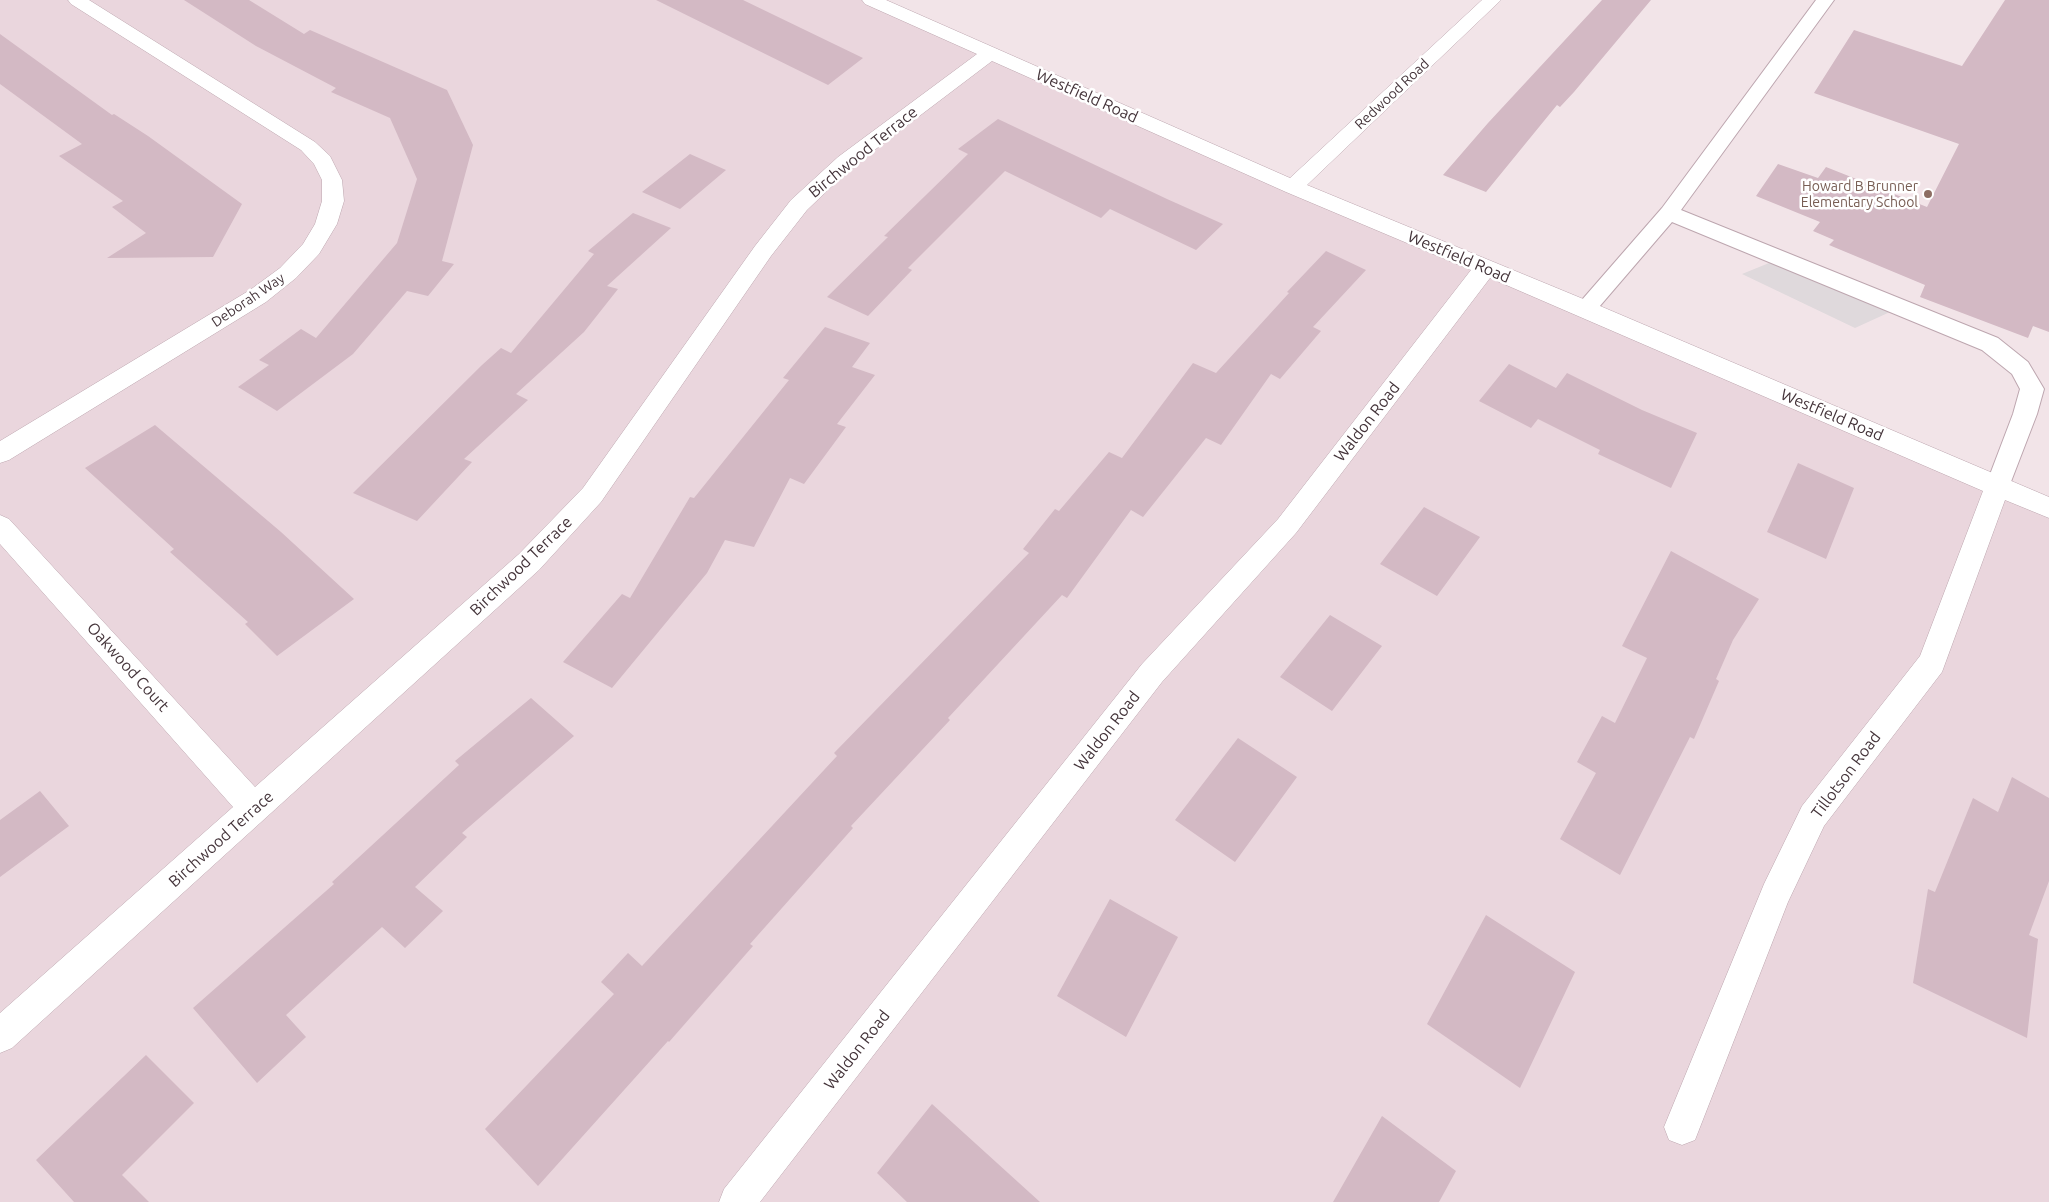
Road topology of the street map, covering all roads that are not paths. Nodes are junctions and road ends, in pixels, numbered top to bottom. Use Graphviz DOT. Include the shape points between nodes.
graph roads {
  1 [pos="77,0"];
  2 [pos="871,0"];
  3 [pos="1492,0"];
  4 [pos="1825,0"];
  5 [pos="990,53"];
  6 [pos="1293,187"];
  7 [pos="1669,213"];
  8 [pos="1485,268"];
  9 [pos="1585,309"];
  10 [pos="0,453"];
  11 [pos="1998,485"];
  12 [pos="2049,508"];
  13 [pos="0,526"];
  14 [pos="255,809"];
  15 [pos="0,1036"];
  16 [pos="1682,1127"];
  17 [pos="737,1202"];
  1 -- 10 [label="street, Deborah Way" via="308,146 323,161 332,180 333,201 326,224 311,249 266,290"];
  2 -- 5 [label="street, Westfield Road"];
  3 -- 6 [label="street, Redwood Road"];
  4 -- 7 [label="lane"];
  5 -- 6 [label="street, Westfield Road"];
  5 -- 14 [label="street, Birchwood Terrace" via="845,162 799,204 592,495 530,562"];
  6 -- 8 [label="street, Westfield Road"];
  7 -- 9 [label="lane"];
  7 -- 11 [label="lane" via="1990,344 2020,368 2032,389"];
  8 -- 9 [label="street, Westfield Road"];
  8 -- 17 [label="street, Waldon Road" via="1287,526 1152,673"];
  9 -- 11 [label="street, Westfield Road"];
  11 -- 12 [label="street, Westfield Road"];
  11 -- 16 [label="street, Tillotson Road" via="1932,663 1813,816 1776,895"];
  13 -- 14 [label="street, Oakwood Court"];
  14 -- 15 [label="street, Birchwood Terrace"];
}
